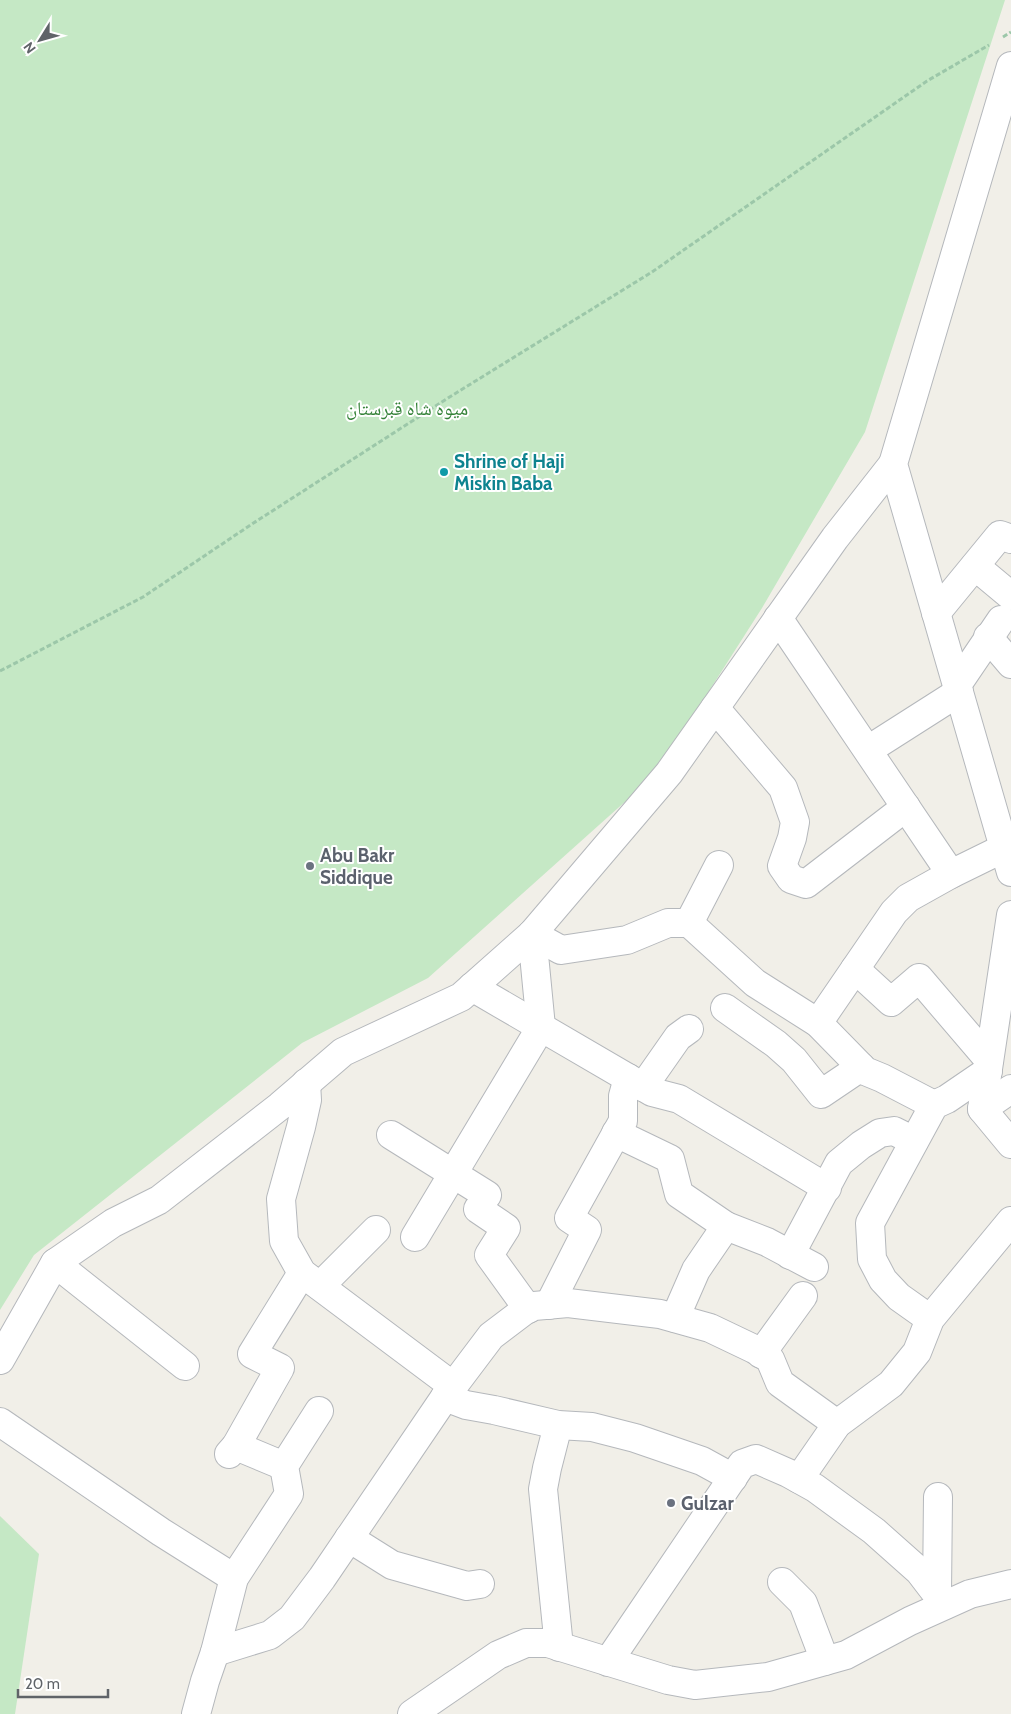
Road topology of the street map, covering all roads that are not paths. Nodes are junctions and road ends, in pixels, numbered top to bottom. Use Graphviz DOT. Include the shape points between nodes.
graph roads {
  1 [pos="1011,66"];
  2 [pos="893,464"];
  3 [pos="1011,539"];
  4 [pos="975,566"];
  5 [pos="936,613"];
  6 [pos="778,618"];
  7 [pos="1000,618"];
  8 [pos="1011,664"];
  9 [pos="958,689"];
  10 [pos="715,708"];
  11 [pos="868,750"];
  12 [pos="906,807"];
  13 [pos="1008,860"];
  14 [pos="719,865"];
  15 [pos="951,874"];
  16 [pos="1011,915"];
  17 [pos="689,923"];
  18 [pos="532,934"];
  19 [pos="855,968"];
  20 [pos="472,987"];
  21 [pos="725,1008"];
  22 [pos="818,1023"];
  23 [pos="541,1027"];
  24 [pos="689,1029"];
  25 [pos="988,1065"];
  26 [pos="861,1067"];
  27 [pos="306,1083"];
  28 [pos="636,1083"];
  29 [pos="1011,1089"];
  30 [pos="934,1105"];
  31 [pos="982,1109"];
  32 [pos="616,1133"];
  33 [pos="391,1135"];
  34 [pos="1010,1141"];
  35 [pos="914,1142"];
  36 [pos="453,1174"];
  37 [pos="827,1188"];
  38 [pos="1011,1221"];
  39 [pos="726,1226"];
  40 [pos="376,1230"];
  41 [pos="415,1237"];
  42 [pos="790,1254"];
  43 [pos="55,1263"];
  44 [pos="814,1267"];
  45 [pos="311,1280"];
  46 [pos="803,1296"];
  47 [pos="539,1307"];
  48 [pos="674,1318"];
  49 [pos="930,1319"];
  50 [pos="762,1354"];
  51 [pos="0,1360"];
  52 [pos="186,1366"];
  53 [pos="449,1392"];
  54 [pos="319,1411"];
  55 [pos="0,1422"];
  56 [pos="837,1424"];
  57 [pos="558,1425"];
  58 [pos="284,1466"];
  59 [pos="733,1478"];
  60 [pos="799,1479"];
  61 [pos="938,1497"];
  62 [pos="349,1538"];
  63 [pos="234,1578"];
  64 [pos="782,1582"];
  65 [pos="480,1584"];
  66 [pos="1011,1584"];
  67 [pos="941,1600"];
  68 [pos="559,1646"];
  69 [pos="215,1652"];
  70 [pos="825,1661"];
  71 [pos="608,1662"];
  72 [pos="196,1714"];
  73 [pos="412,1714"];
  1 -- 2 [label="street"];
  2 -- 5 [label="street"];
  2 -- 6 [label="street"];
  3 -- 4 [label="street" via="1000,535"];
  4 -- 5 [label="street"];
  4 -- 7 [label="street"];
  5 -- 9 [label="street"];
  6 -- 10 [label="street"];
  6 -- 11 [label="street"];
  7 -- 8 [label="street"];
  7 -- 9 [label="street"];
  9 -- 11 [label="street"];
  9 -- 13 [label="street"];
  10 -- 12 [label="street" via="783,788 795,822 782,866 790,878 806,884"];
  10 -- 18 [label="street" via="669,773"];
  11 -- 12 [label="street"];
  12 -- 15 [label="street"];
  13 -- 15 [label="street"];
  14 -- 17 [label="street"];
  15 -- 19 [label="street" via="908,898 894,912"];
  16 -- 25 [label="street"];
  17 -- 18 [label="street" via="668,923 627,940 561,950"];
  17 -- 22 [label="street" via="755,983"];
  18 -- 20 [label="street"];
  18 -- 23 [label="street"];
  19 -- 22 [label="street"];
  19 -- 25 [label="street" via="891,1002 919,978"];
  20 -- 23 [label="street"];
  20 -- 27 [label="street" via="461,996 343,1052"];
  21 -- 26 [label="street" via="794,1060 821,1094"];
  22 -- 26 [label="street"];
  23 -- 28 [label="street"];
  23 -- 36 [label="street"];
  24 -- 28 [label="street"];
  25 -- 30 [label="street" via="947,1100"];
  25 -- 31 [label="street"];
  26 -- 30 [label="street"];
  27 -- 43 [label="street" via="159,1200 113,1222"];
  27 -- 45 [label="street" via="307,1100 281,1199 284,1241"];
  28 -- 32 [label="street" via="624,1096 623,1121"];
  28 -- 37 [label="street" via="652,1092 679,1099"];
  29 -- 31 [label="street"];
  30 -- 35 [label="street"];
  31 -- 34 [label="street"];
  32 -- 39 [label="street" via="670,1159 679,1194"];
  32 -- 47 [label="street" via="569,1218 587,1230"];
  33 -- 36 [label="street"];
  35 -- 37 [label="street" via="894,1131 880,1132 840,1164"];
  35 -- 49 [label="street" via="870,1223 872,1259 888,1286"];
  36 -- 41 [label="street"];
  36 -- 47 [label="street" via="506,1228 489,1256"];
  37 -- 42 [label="street"];
  38 -- 49 [label="street"];
  39 -- 42 [label="street"];
  39 -- 48 [label="street" via="696,1270"];
  40 -- 45 [label="street"];
  42 -- 44 [label="street"];
  43 -- 51 [label="street"];
  43 -- 52 [label="street"];
  45 -- 53 [label="street"];
  45 -- 58 [label="street" via="252,1354 280,1368 232,1450"];
  46 -- 50 [label="street"];
  47 -- 48 [label="street" via="568,1303"];
  47 -- 53 [label="street" via="491,1336"];
  48 -- 50 [label="street" via="710,1328"];
  49 -- 56 [label="street" via="917,1352 891,1384"];
  50 -- 56 [label="street" via="770,1360 780,1383"];
  53 -- 57 [label="street" via="466,1405"];
  53 -- 62 [label="street"];
  54 -- 58 [label="street"];
  55 -- 63 [label="street"];
  56 -- 60 [label="street"];
  57 -- 59 [label="street" via="592,1427 635,1438 702,1460"];
  57 -- 68 [label="street" via="546,1468 544,1489"];
  58 -- 63 [label="street" via="289,1494"];
  59 -- 60 [label="street" via="742,1464 756,1459"];
  59 -- 71 [label="street"];
  60 -- 67 [label="street" via="874,1530 919,1571"];
  61 -- 67 [label="street"];
  62 -- 65 [label="street" via="392,1565 467,1586"];
  62 -- 69 [label="street" via="292,1618 270,1634"];
  63 -- 69 [label="street"];
  64 -- 70 [label="street" via="803,1603"];
  66 -- 67 [label="street"];
  67 -- 70 [label="street" via="910,1621 846,1655"];
  68 -- 71 [label="street"];
  68 -- 73 [label="street" via="526,1643 498,1655"];
  69 -- 72 [label="street"];
  70 -- 71 [label="street" via="768,1677 695,1685"];
}
